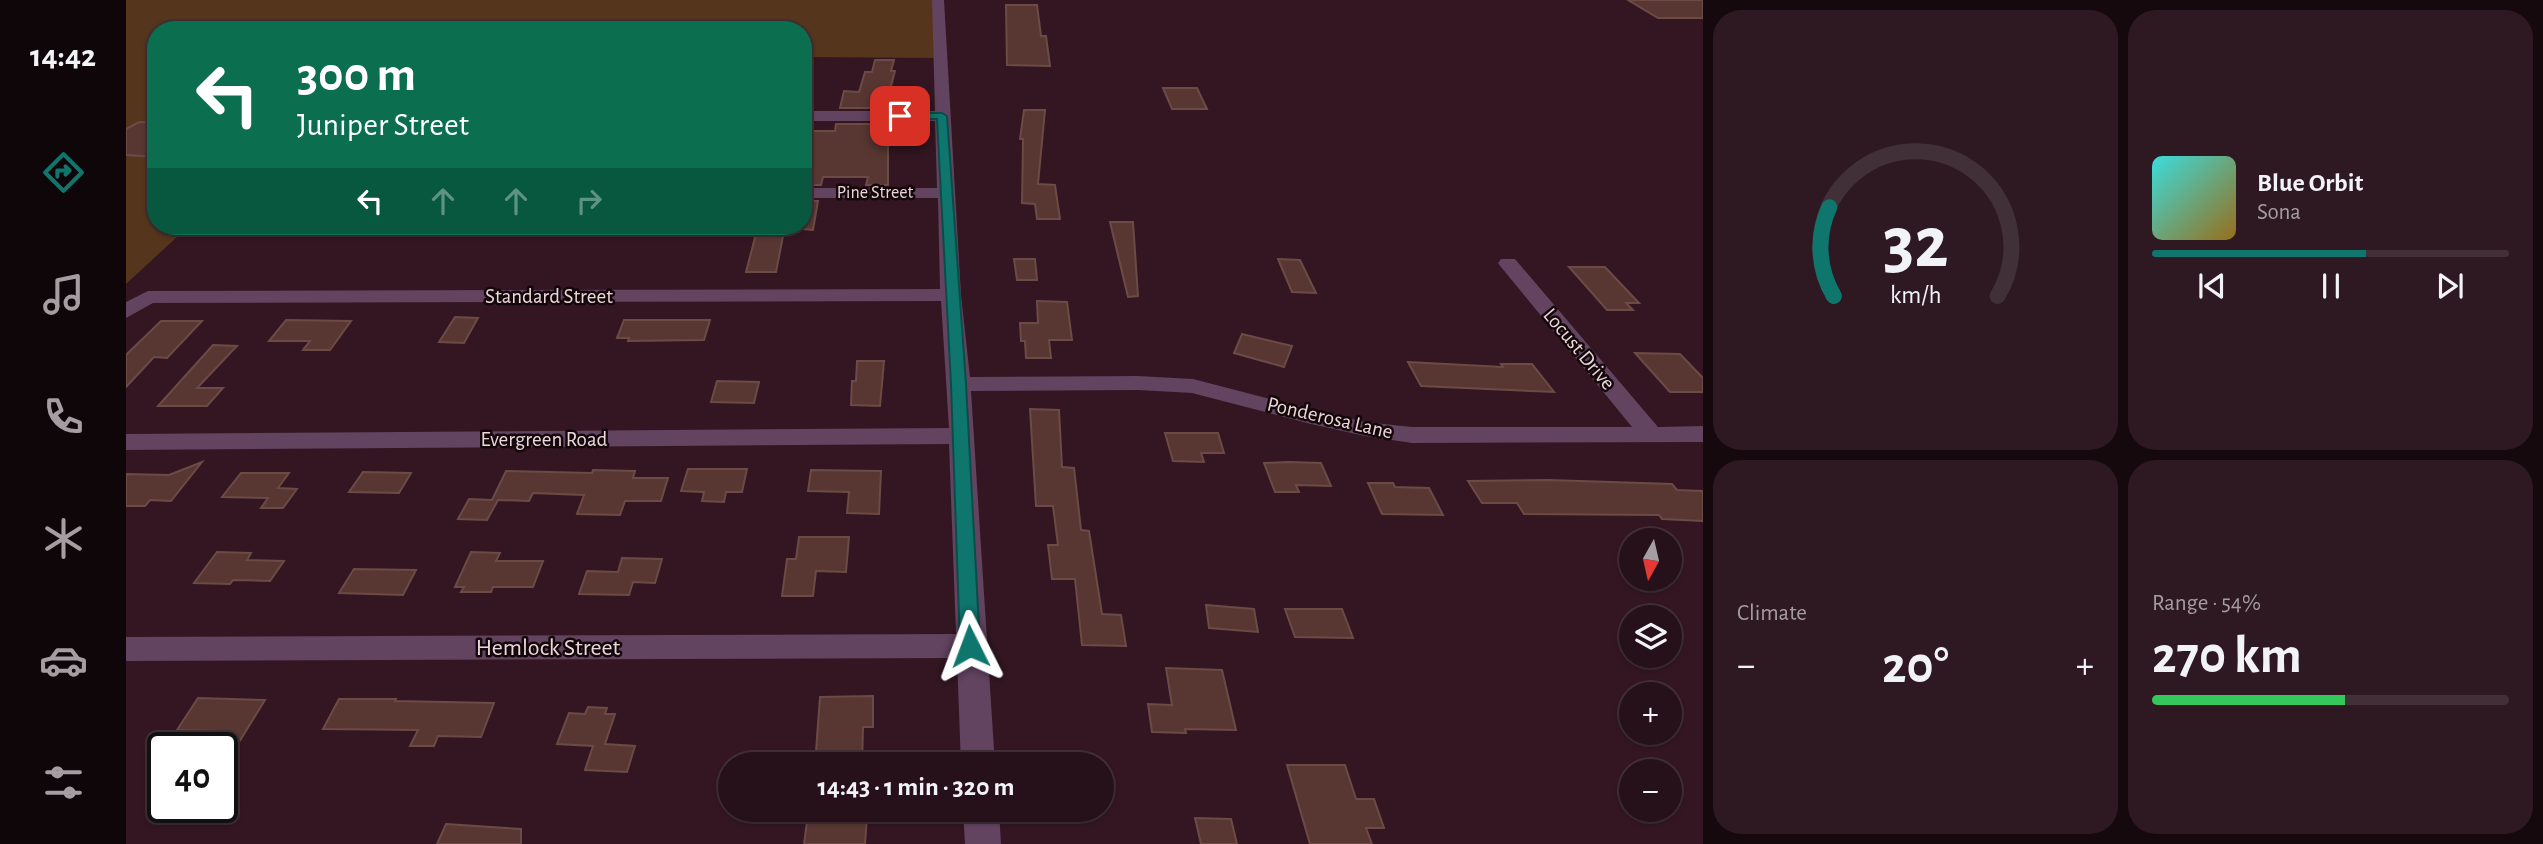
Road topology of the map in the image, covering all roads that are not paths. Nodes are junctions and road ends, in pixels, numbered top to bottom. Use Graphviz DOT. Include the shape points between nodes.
graph roads {
  1 [pos="938,0"];
  2 [pos="812,116"];
  3 [pos="942,116"];
  4 [pos="812,193"];
  5 [pos="947,193"];
  6 [pos="1508,263"];
  7 [pos="951,295"];
  8 [pos="126,312"];
  9 [pos="959,384"];
  10 [pos="1651,434"];
  11 [pos="1703,434"];
  12 [pos="961,436"];
  13 [pos="126,442"];
  14 [pos="970,646"];
  15 [pos="126,649"];
  16 [pos="977,752"];
  17 [pos="982,822"];
  18 [pos="983,844"];
  1 -- 3 [label="street"];
  2 -- 3 [label="street"];
  3 -- 5 [label="street"];
  4 -- 5 [label="street, Pine Street"];
  5 -- 7 [label="street"];
  6 -- 10 [label="street, Locust Drive"];
  7 -- 8 [label="street, Standard Street" via="148,297"];
  7 -- 9 [label="street"];
  9 -- 10 [label="street, Ponderosa Lane" via="1193,386 1352,426 1412,435"];
  9 -- 12 [label="street"];
  10 -- 11 [label="street, Ponderosa Lane"];
  12 -- 13 [label="street, Evergreen Road"];
  12 -- 14 [label="street"];
  14 -- 15 [label="street, Hemlock Street"];
  14 -- 16 [label="street"];
  17 -- 18 [label="street"];
}
